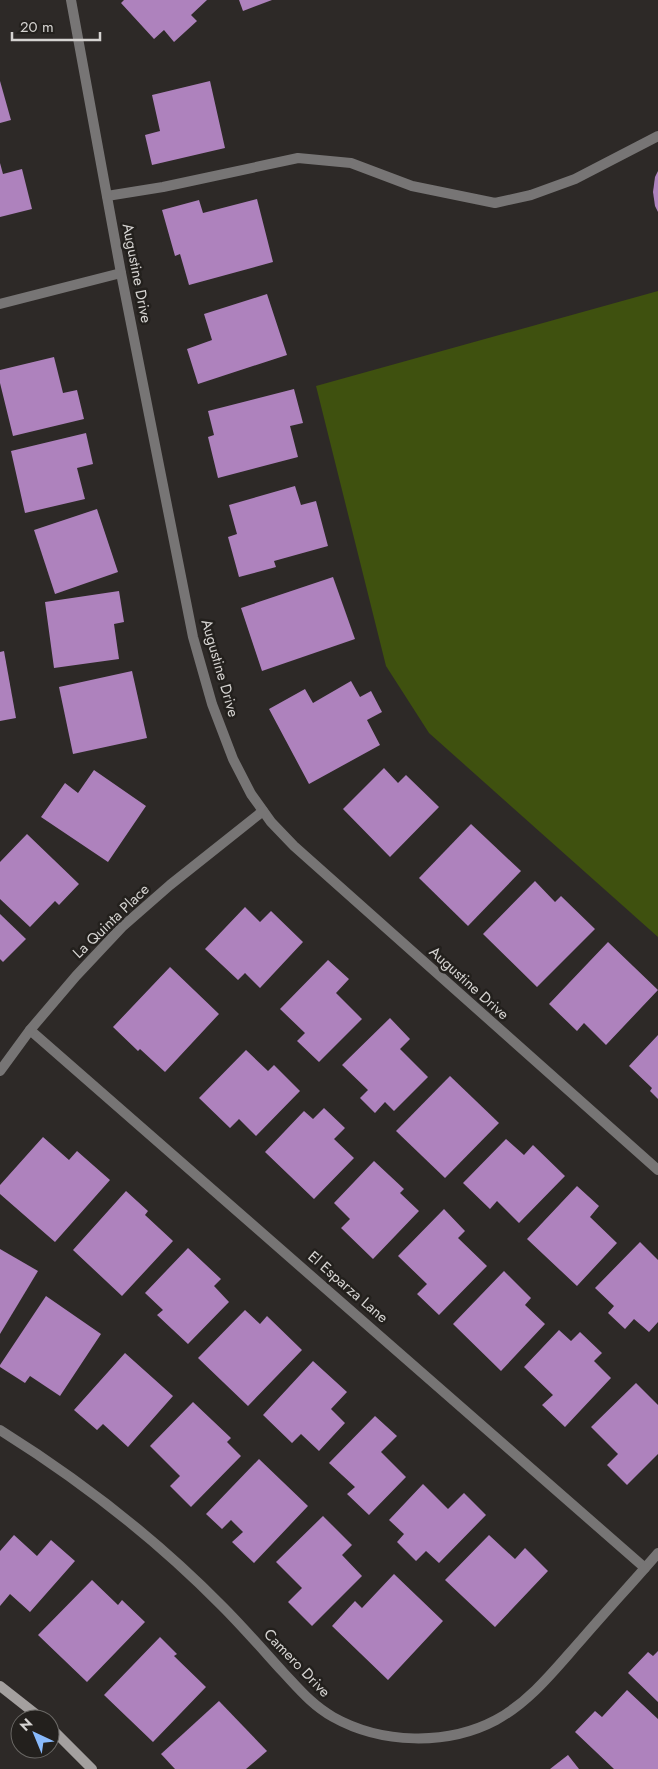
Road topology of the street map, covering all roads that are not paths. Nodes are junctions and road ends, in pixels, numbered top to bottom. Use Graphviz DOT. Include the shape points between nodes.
graph roads {
  1 [pos="70,0"];
  2 [pos="658,136"];
  3 [pos="107,196"];
  4 [pos="121,273"];
  5 [pos="0,304"];
  6 [pos="263,812"];
  7 [pos="30,1030"];
  8 [pos="0,1072"];
  9 [pos="658,1170"];
  10 [pos="0,1430"];
  11 [pos="658,1553"];
  12 [pos="645,1568"];
  13 [pos="0,1686"];
  14 [pos="29,1709"];
  15 [pos="60,1737"];
  16 [pos="92,1769"];
  1 -- 3 [label="street, Augustine Drive"];
  2 -- 3 [label="street" via="575,179 494,204 412,186 351,163 298,158"];
  3 -- 4 [label="street, Augustine Drive"];
  4 -- 5 [label="street"];
  4 -- 6 [label="street, Augustine Drive" via="193,637 212,704 233,759"];
  6 -- 7 [label="street, La Quinta Place" via="122,927"];
  6 -- 9 [label="street, Augustine Drive" via="294,846"];
  7 -- 8 [label="street, La Quinta Place"];
  7 -- 12 [label="street, El Esparza Lane"];
  10 -- 12 [label="street, Camero Drive" via="42,1456 146,1537 222,1606 315,1706 362,1730 428,1738 462,1734 496,1719 520,1704 545,1681"];
  11 -- 12 [label="street, Camero Drive"];
  13 -- 14 [label="street"];
  15 -- 16 [label="street"];
}
